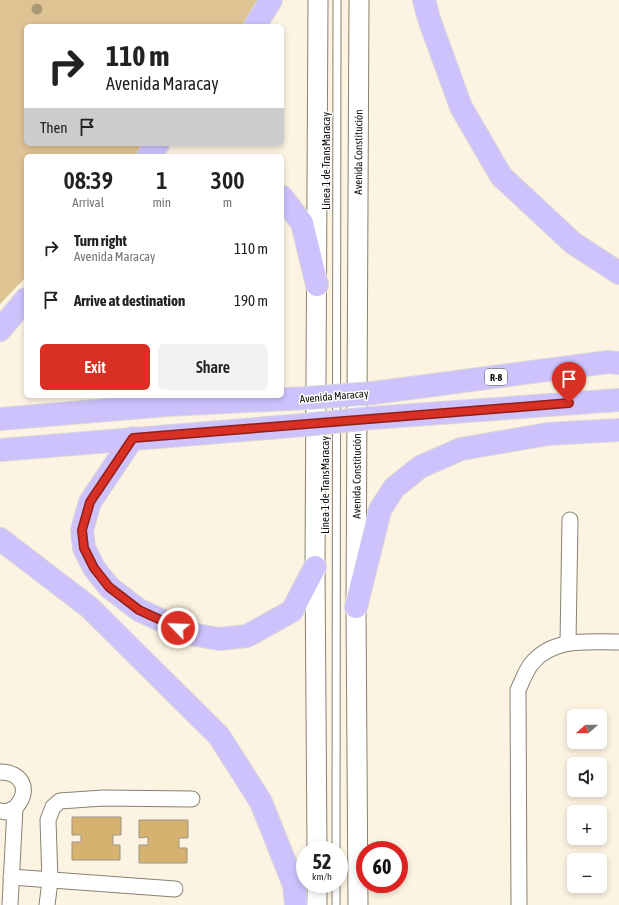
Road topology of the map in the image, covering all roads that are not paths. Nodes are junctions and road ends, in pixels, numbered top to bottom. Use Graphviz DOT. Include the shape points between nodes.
graph roads {
  1 [pos="271,0"];
  2 [pos="318,0"];
  3 [pos="338,0"];
  4 [pos="359,0"];
  5 [pos="424,0"];
  6 [pos="256,24"];
  7 [pos="156,146"];
  8 [pos="150,154"];
  9 [pos="284,200"];
  10 [pos="619,273"];
  11 [pos="317,285"];
  12 [pos="24,301"];
  13 [pos="0,330"];
  14 [pos="619,363"];
  15 [pos="619,400"];
  16 [pos="160,401"];
  17 [pos="0,419"];
  18 [pos="619,430"];
  19 [pos="133,438"];
  20 [pos="0,450"];
  21 [pos="570,520"];
  22 [pos="0,539"];
  23 [pos="315,567"];
  24 [pos="356,607"];
  25 [pos="619,642"];
  26 [pos="568,643"];
  27 [pos="0,772"];
  28 [pos="192,799"];
  29 [pos="15,808"];
  30 [pos="0,811"];
  31 [pos="317,841"];
  32 [pos="336,841"];
  33 [pos="11,877"];
  34 [pos="50,881"];
  35 [pos="175,889"];
  36 [pos="317,893"];
  37 [pos="336,893"];
  38 [pos="10,905"];
  39 [pos="47,905"];
  40 [pos="296,905"];
  41 [pos="317,905"];
  42 [pos="336,905"];
  43 [pos="358,905"];
  44 [pos="519,905"];
  1 -- 6 [label="main road"];
  2 -- 11 [label="street"];
  3 -- 32 [label="lane, Línea 1 de TransMaracay"];
  4 -- 24 [label="street, Avenida Constitución"];
  5 -- 10 [label="main road" via="461,107 501,176 573,243"];
  7 -- 8 [label="main road"];
  9 -- 11 [label="main road" via="302,223"];
  11 -- 23 [label="street"];
  12 -- 13 [label="main road"];
  14 -- 16 [label="main road, Avenida Maracay / R-8, bridge" via="608,362 373,393 308,398"];
  15 -- 19 [label="main road, bridge"];
  16 -- 17 [label="main road, Avenida Maracay / R-8"];
  18 -- 24 [label="main road" via="548,434 462,449 420,467 394,488 380,510"];
  19 -- 20 [label="main road"];
  19 -- 23 [label="main road" via="90,502 82,530 84,548 94,568 109,587 139,610 191,634 219,639 247,636 292,611"];
  21 -- 26 [label="street"];
  22 -- 40 [label="main road" via="89,607 219,736 261,802 294,885"];
  23 -- 31 [label="street"];
  24 -- 43 [label="street, Avenida Constitución"];
  25 -- 26 [label="street"];
  26 -- 44 [label="street" via="549,649 532,663 518,690"];
  27 -- 29 [label="street" via="9,772 17,776 22,784 22,802"];
  28 -- 34 [label="street" via="104,798 60,801 53,807 48,820"];
  29 -- 30 [label="street" via="6,812"];
  29 -- 33 [label="street"];
  33 -- 34 [label="street"];
  33 -- 38 [label="street"];
  34 -- 35 [label="street"];
  34 -- 39 [label="street"];
  36 -- 41 [label="street"];
  37 -- 42 [label="lane"];
}
